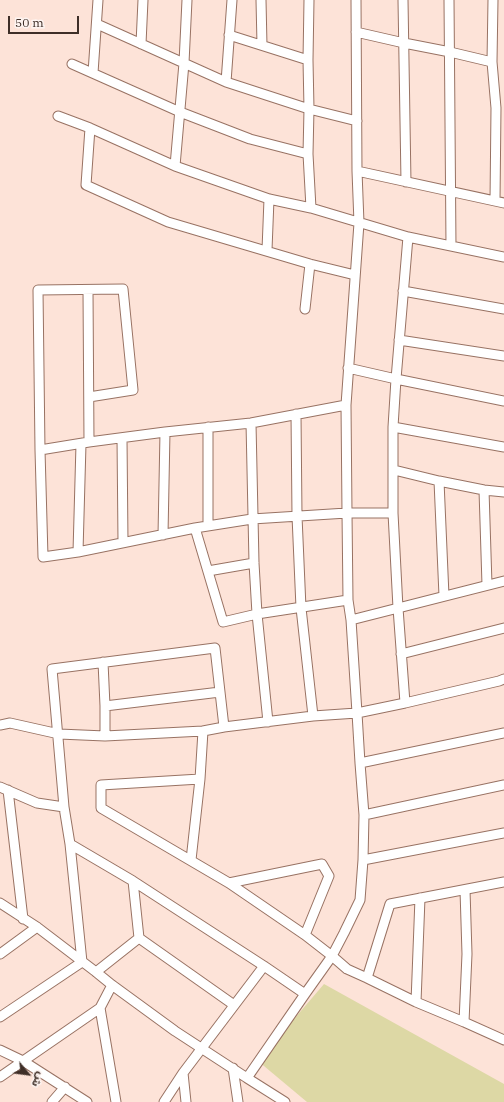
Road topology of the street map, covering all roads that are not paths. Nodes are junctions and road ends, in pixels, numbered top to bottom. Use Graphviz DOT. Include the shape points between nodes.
graph roads {
  1 [pos="98,0"];
  2 [pos="143,0"];
  3 [pos="187,0"];
  4 [pos="232,0"];
  5 [pos="261,0"];
  6 [pos="309,0"];
  7 [pos="355,0"];
  8 [pos="403,0"];
  9 [pos="449,0"];
  10 [pos="493,0"];
  11 [pos="97,24"];
  12 [pos="356,32"];
  13 [pos="229,35"];
  14 [pos="404,43"];
  15 [pos="141,44"];
  16 [pos="262,45"];
  17 [pos="450,52"];
  18 [pos="308,60"];
  19 [pos="492,62"];
  20 [pos="184,63"];
  21 [pos="72,64"];
  22 [pos="93,73"];
  23 [pos="226,82"];
  24 [pos="309,109"];
  25 [pos="500,109"];
  26 [pos="180,112"];
  27 [pos="58,116"];
  28 [pos="357,121"];
  29 [pos="90,128"];
  30 [pos="308,154"];
  31 [pos="500,155"];
  32 [pos="176,166"];
  33 [pos="357,171"];
  34 [pos="406,182"];
  35 [pos="450,192"];
  36 [pos="269,199"];
  37 [pos="499,202"];
  38 [pos="310,208"];
  39 [pos="359,223"];
  40 [pos="408,237"];
  41 [pos="451,246"];
  42 [pos="267,250"];
  43 [pos="504,256"];
  44 [pos="310,264"];
  45 [pos="355,275"];
  46 [pos="88,290"];
  47 [pos="402,291"];
  48 [pos="305,309"];
  49 [pos="504,309"];
  50 [pos="399,340"];
  51 [pos="504,356"];
  52 [pos="348,368"];
  53 [pos="396,378"];
  54 [pos="89,396"];
  55 [pos="504,401"];
  56 [pos="346,405"];
  57 [pos="296,414"];
  58 [pos="251,423"];
  59 [pos="208,427"];
  60 [pos="393,427"];
  61 [pos="165,432"];
  62 [pos="122,438"];
  63 [pos="85,443"];
  64 [pos="504,447"];
  65 [pos="40,450"];
  66 [pos="394,470"];
  67 [pos="439,481"];
  68 [pos="484,490"];
  69 [pos="504,492"];
  70 [pos="347,513"];
  71 [pos="393,513"];
  72 [pos="297,516"];
  73 [pos="252,519"];
  74 [pos="208,525"];
  75 [pos="194,528"];
  76 [pos="163,535"];
  77 [pos="122,542"];
  78 [pos="78,552"];
  79 [pos="254,563"];
  80 [pos="208,571"];
  81 [pos="504,581"];
  82 [pos="487,585"];
  83 [pos="444,596"];
  84 [pos="348,600"];
  85 [pos="301,608"];
  86 [pos="398,608"];
  87 [pos="257,614"];
  88 [pos="350,620"];
  89 [pos="504,628"];
  90 [pos="401,654"];
  91 [pos="103,662"];
  92 [pos="502,683"];
  93 [pos="220,692"];
  94 [pos="405,704"];
  95 [pos="105,706"];
  96 [pos="357,713"];
  97 [pos="313,716"];
  98 [pos="268,722"];
  99 [pos="0,725"];
  100 [pos="224,727"];
  101 [pos="203,731"];
  102 [pos="504,733"];
  103 [pos="58,734"];
  104 [pos="105,736"];
  105 [pos="360,763"];
  106 [pos="200,779"];
  107 [pos="504,785"];
  108 [pos="4,789"];
  109 [pos="64,807"];
  110 [pos="364,815"];
  111 [pos="504,832"];
  112 [pos="70,844"];
  113 [pos="191,860"];
  114 [pos="363,860"];
  115 [pos="133,881"];
  116 [pos="504,882"];
  117 [pos="229,883"];
  118 [pos="465,890"];
  119 [pos="420,898"];
  120 [pos="0,902"];
  121 [pos="23,919"];
  122 [pos="37,927"];
  123 [pos="305,934"];
  124 [pos="139,938"];
  125 [pos="0,954"];
  126 [pos="332,956"];
  127 [pos="82,962"];
  128 [pos="264,966"];
  129 [pos="96,972"];
  130 [pos="367,978"];
  131 [pos="112,985"];
  132 [pos="305,994"];
  133 [pos="416,1002"];
  134 [pos="234,1006"];
  135 [pos="100,1008"];
  136 [pos="0,1017"];
  137 [pos="464,1022"];
  138 [pos="504,1040"];
  139 [pos="201,1048"];
  140 [pos="0,1050"];
  141 [pos="23,1061"];
  142 [pos="233,1068"];
  143 [pos="183,1073"];
  144 [pos="0,1077"];
  145 [pos="247,1078"];
  146 [pos="65,1088"];
  147 [pos="52,1102"];
  148 [pos="87,1102"];
  149 [pos="116,1102"];
  150 [pos="164,1102"];
  151 [pos="186,1102"];
  152 [pos="238,1102"];
  153 [pos="285,1102"];
  1 -- 11 [label="street"];
  2 -- 15 [label="street"];
  3 -- 20 [label="street"];
  4 -- 13 [label="street"];
  5 -- 16 [label="street"];
  6 -- 18 [label="street"];
  7 -- 12 [label="street"];
  8 -- 14 [label="street"];
  9 -- 17 [label="street"];
  10 -- 19 [label="street"];
  11 -- 15 [label="street"];
  11 -- 22 [label="street"];
  12 -- 14 [label="street"];
  12 -- 28 [label="street"];
  13 -- 16 [label="street"];
  13 -- 23 [label="street"];
  14 -- 17 [label="street"];
  14 -- 34 [label="street"];
  15 -- 20 [label="street"];
  16 -- 18 [label="street"];
  17 -- 19 [label="street"];
  17 -- 35 [label="street"];
  18 -- 24 [label="street"];
  19 -- 25 [label="street"];
  20 -- 23 [label="street"];
  20 -- 26 [label="street"];
  21 -- 22 [label="street"];
  22 -- 26 [label="street"];
  23 -- 24 [label="street"];
  24 -- 28 [label="street"];
  24 -- 30 [label="street"];
  25 -- 31 [label="street"];
  26 -- 30 [label="street" via="250,139"];
  26 -- 32 [label="street"];
  27 -- 29 [label="street"];
  28 -- 33 [label="street"];
  29 -- 32 [label="street"];
  29 -- 42 [label="street" via="86,185 168,222"];
  30 -- 38 [label="street"];
  31 -- 37 [label="street" via="496,178"];
  32 -- 36 [label="street"];
  33 -- 34 [label="street"];
  33 -- 39 [label="street"];
  34 -- 35 [label="street"];
  35 -- 37 [label="street"];
  35 -- 41 [label="street"];
  36 -- 38 [label="street"];
  36 -- 42 [label="street"];
  38 -- 39 [label="street"];
  39 -- 40 [label="street"];
  39 -- 45 [label="street"];
  40 -- 41 [label="street"];
  40 -- 47 [label="street"];
  41 -- 43 [label="street"];
  42 -- 44 [label="street"];
  44 -- 45 [label="street"];
  44 -- 48 [label="street"];
  45 -- 52 [label="street"];
  46 -- 54 [label="street"];
  46 -- 54 [label="street" via="123,289 134,390"];
  46 -- 65 [label="street" via="38,290"];
  47 -- 49 [label="street"];
  47 -- 50 [label="street"];
  50 -- 51 [label="street"];
  50 -- 53 [label="street"];
  52 -- 53 [label="street"];
  52 -- 56 [label="street"];
  53 -- 55 [label="street"];
  53 -- 60 [label="street"];
  54 -- 63 [label="street"];
  56 -- 57 [label="street"];
  56 -- 70 [label="street"];
  57 -- 58 [label="street"];
  57 -- 72 [label="street"];
  58 -- 59 [label="street"];
  58 -- 73 [label="street"];
  59 -- 61 [label="street"];
  59 -- 74 [label="street"];
  60 -- 64 [label="street"];
  60 -- 66 [label="street"];
  61 -- 62 [label="street"];
  61 -- 76 [label="street"];
  62 -- 63 [label="street"];
  62 -- 77 [label="street"];
  63 -- 65 [label="street"];
  63 -- 78 [label="street"];
  65 -- 78 [label="street" via="43,557"];
  66 -- 67 [label="street"];
  66 -- 71 [label="street"];
  67 -- 68 [label="street"];
  67 -- 83 [label="street"];
  68 -- 69 [label="street"];
  68 -- 82 [label="street"];
  70 -- 71 [label="street"];
  70 -- 72 [label="street"];
  70 -- 84 [label="street"];
  71 -- 86 [label="street"];
  72 -- 73 [label="street"];
  72 -- 85 [label="street"];
  73 -- 74 [label="street"];
  73 -- 79 [label="street"];
  74 -- 75 [label="street"];
  75 -- 76 [label="street"];
  75 -- 80 [label="street"];
  76 -- 77 [label="street"];
  77 -- 78 [label="street"];
  79 -- 80 [label="street"];
  79 -- 87 [label="street"];
  80 -- 87 [label="street" via="223,622"];
  81 -- 82 [label="street"];
  82 -- 83 [label="street"];
  83 -- 86 [label="street"];
  84 -- 85 [label="street"];
  84 -- 88 [label="street"];
  85 -- 87 [label="street"];
  85 -- 97 [label="street"];
  86 -- 88 [label="street"];
  86 -- 90 [label="street"];
  87 -- 98 [label="street"];
  88 -- 96 [label="street"];
  89 -- 90 [label="street"];
  90 -- 94 [label="street"];
  91 -- 93 [label="street" via="215,648"];
  91 -- 95 [label="street"];
  91 -- 103 [label="street" via="52,669"];
  92 -- 94 [label="street"];
  93 -- 95 [label="street"];
  93 -- 100 [label="street"];
  94 -- 96 [label="street"];
  95 -- 104 [label="street"];
  96 -- 97 [label="street"];
  96 -- 105 [label="street"];
  97 -- 98 [label="street"];
  98 -- 100 [label="street"];
  99 -- 103 [label="street" via="10,724"];
  100 -- 101 [label="street"];
  101 -- 104 [label="street"];
  101 -- 106 [label="street"];
  102 -- 105 [label="street"];
  103 -- 104 [label="street"];
  103 -- 109 [label="street"];
  105 -- 110 [label="street"];
  106 -- 113 [label="street"];
  106 -- 113 [label="street" via="101,785 101,808"];
  107 -- 110 [label="street"];
  108 -- 109 [label="street" via="37,802"];
  108 -- 121 [label="street"];
  109 -- 112 [label="street"];
  110 -- 114 [label="street"];
  111 -- 114 [label="street"];
  112 -- 115 [label="street"];
  112 -- 127 [label="street"];
  113 -- 117 [label="street"];
  114 -- 126 [label="street" via="360,900"];
  115 -- 124 [label="street"];
  115 -- 128 [label="street"];
  116 -- 118 [label="street"];
  117 -- 123 [label="street"];
  117 -- 123 [label="street" via="322,864 329,876"];
  118 -- 119 [label="street"];
  118 -- 137 [label="street"];
  119 -- 130 [label="street" via="390,904"];
  119 -- 133 [label="street"];
  120 -- 121 [label="street"];
  121 -- 122 [label="street"];
  122 -- 125 [label="street"];
  122 -- 127 [label="street"];
  123 -- 126 [label="street"];
  124 -- 129 [label="street"];
  124 -- 134 [label="street"];
  126 -- 130 [label="street" via="347,969"];
  126 -- 132 [label="street"];
  127 -- 129 [label="street"];
  127 -- 136 [label="street"];
  128 -- 132 [label="street"];
  128 -- 134 [label="street"];
  129 -- 131 [label="street"];
  130 -- 133 [label="street"];
  131 -- 135 [label="street"];
  131 -- 139 [label="street"];
  132 -- 145 [label="street"];
  133 -- 137 [label="street"];
  134 -- 139 [label="street"];
  135 -- 141 [label="street"];
  135 -- 149 [label="street"];
  137 -- 138 [label="street"];
  139 -- 142 [label="street"];
  139 -- 143 [label="street"];
  140 -- 141 [label="street"];
  141 -- 144 [label="street"];
  141 -- 146 [label="street"];
  142 -- 145 [label="street"];
  142 -- 152 [label="street"];
  143 -- 150 [label="street"];
  143 -- 151 [label="street"];
  145 -- 153 [label="street"];
  146 -- 147 [label="street"];
  146 -- 148 [label="street"];
}
